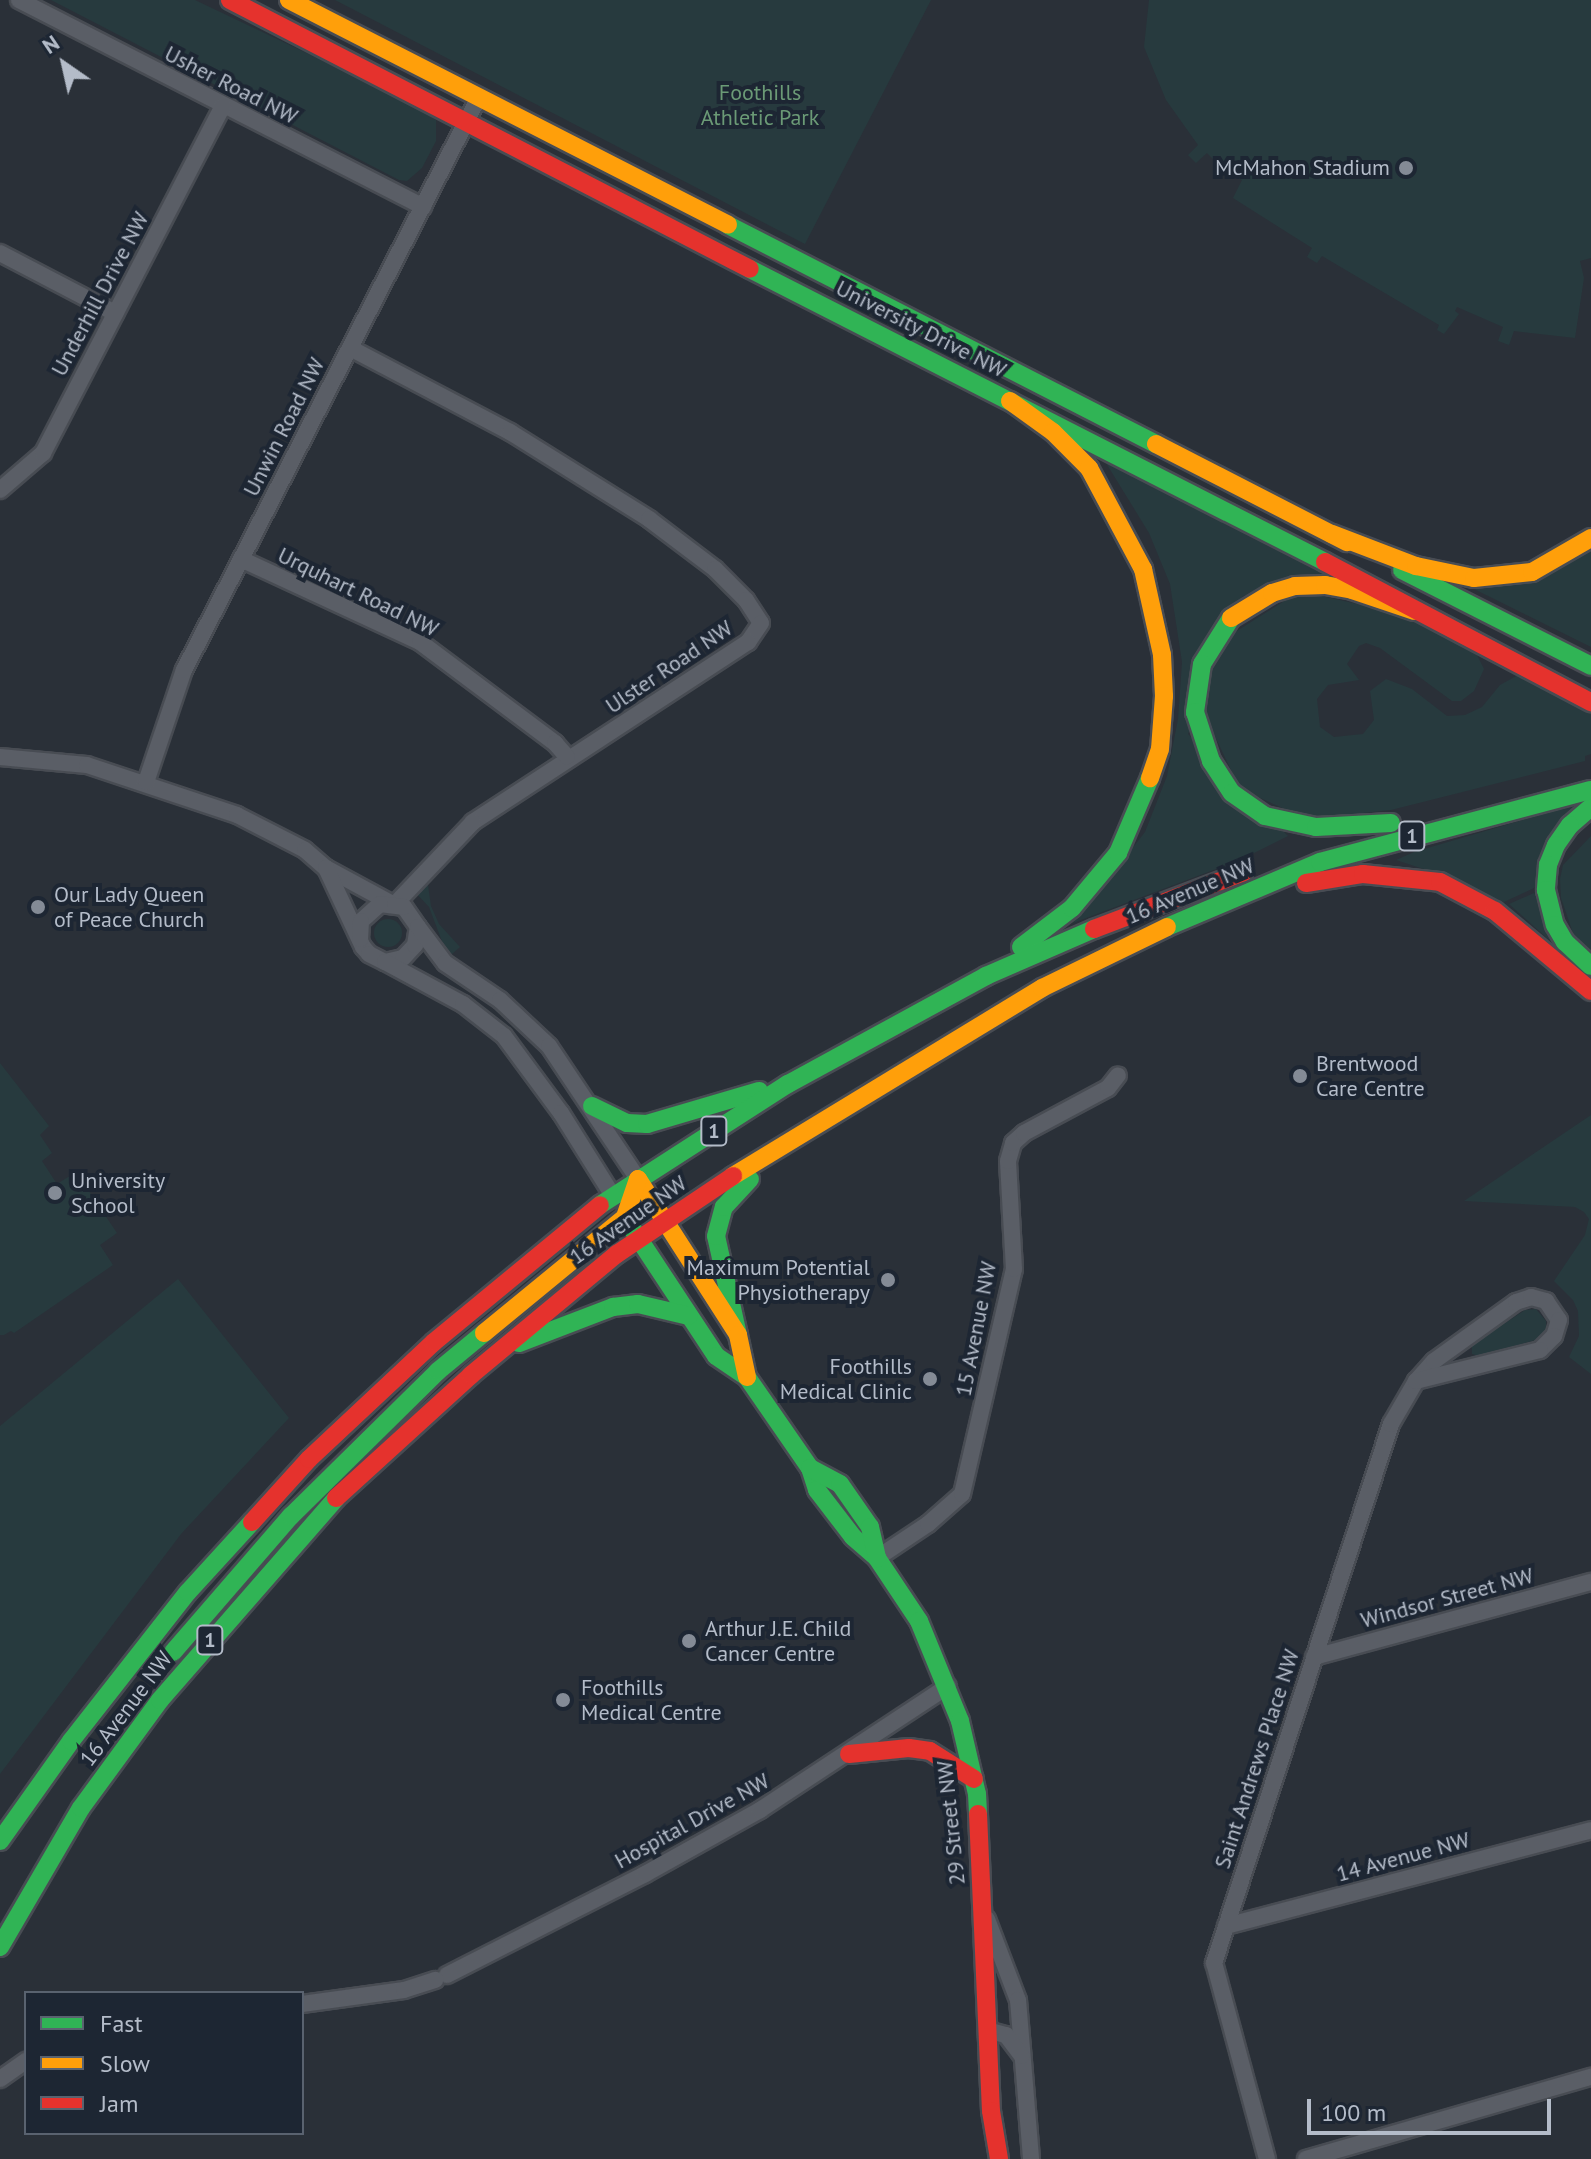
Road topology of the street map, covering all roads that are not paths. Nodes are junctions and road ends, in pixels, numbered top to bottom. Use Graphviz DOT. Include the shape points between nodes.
graph roads {
  1 [pos="19,0"];
  2 [pos="230,0"];
  3 [pos="289,0"];
  4 [pos="478,99"];
  5 [pos="223,106"];
  6 [pos="466,122"];
  7 [pos="423,207"];
  8 [pos="0,253"];
  9 [pos="115,313"];
  10 [pos="350,348"];
  11 [pos="1010,401"];
  12 [pos="0,490"];
  13 [pos="1332,534"];
  14 [pos="1591,538"];
  15 [pos="241,559"];
  16 [pos="1414,611"];
  17 [pos="1591,666"];
  18 [pos="1591,702"];
  19 [pos="0,757"];
  20 [pos="567,757"];
  21 [pos="146,782"];
  22 [pos="1591,790"];
  23 [pos="1591,807"];
  24 [pos="326,868"];
  25 [pos="1237,896"];
  26 [pos="393,903"];
  27 [pos="418,927"];
  28 [pos="360,939"];
  29 [pos="385,962"];
  30 [pos="1591,966"];
  31 [pos="986,976"];
  32 [pos="1591,991"];
  33 [pos="1118,1075"];
  34 [pos="788,1084"];
  35 [pos="592,1106"];
  36 [pos="782,1143"];
  37 [pos="638,1179"];
  38 [pos="613,1196"];
  39 [pos="625,1217"];
  40 [pos="664,1221"];
  41 [pos="638,1239"];
  42 [pos="689,1316"];
  43 [pos="738,1335"];
  44 [pos="471,1375"];
  45 [pos="747,1377"];
  46 [pos="1416,1381"];
  47 [pos="877,1558"];
  48 [pos="1591,1582"];
  49 [pos="1314,1657"];
  50 [pos="162,1665"];
  51 [pos="948,1686"];
  52 [pos="145,1690"];
  53 [pos="849,1754"];
  54 [pos="974,1779"];
  55 [pos="81,1808"];
  56 [pos="1591,1830"];
  57 [pos="0,1841"];
  58 [pos="984,1914"];
  59 [pos="1226,1926"];
  60 [pos="0,1947"];
  61 [pos="304,2004"];
  62 [pos="987,2030"];
  63 [pos="1023,2058"];
  64 [pos="24,2062"];
  65 [pos="1591,2077"];
  66 [pos="0,2079"];
  67 [pos="999,2159"];
  68 [pos="1031,2159"];
  69 [pos="1267,2159"];
  70 [pos="1306,2159"];
  1 -- 5 [label="street, Usher Road NW"];
  2 -- 6 [label="main road, University Drive NW"];
  3 -- 4 [label="main road, University Drive NW"];
  4 -- 6 [label="street, Unwin Road NW"];
  4 -- 13 [label="main road, University Drive NW"];
  5 -- 7 [label="street, Usher Road NW"];
  5 -- 9 [label="street, Underhill Drive NW"];
  6 -- 7 [label="street, Unwin Road NW"];
  6 -- 11 [label="main road, University Drive NW"];
  7 -- 10 [label="street, Unwin Road NW"];
  8 -- 9 [label="street"];
  9 -- 12 [label="street, Underhill Drive NW" via="43,453"];
  10 -- 15 [label="street, Unwin Road NW"];
  10 -- 20 [label="street, Ulster Road NW" via="510,432 649,519 715,569 761,623 748,642"];
  11 -- 16 [label="main road, University Drive NW"];
  11 -- 31 [label="main road" via="1053,432 1089,468 1119,520 1153,604 1164,696 1160,749 1151,780 1118,853 1072,908"];
  13 -- 14 [label="main road" via="1416,566 1474,578 1532,572"];
  13 -- 17 [label="main road, University Drive NW"];
  15 -- 20 [label="street, Urquhart Road NW" via="420,642"];
  15 -- 21 [label="street, Unwin Road NW" via="184,670"];
  16 -- 18 [label="main road, University Drive NW"];
  16 -- 31 [label="main road, 16 Avenue NW / 1" via="1325,585 1272,593 1232,617 1202,664 1196,688 1195,712 1211,761 1232,793 1251,809 1316,827 1398,821 1180,895"];
  19 -- 21 [label="street" via="87,765"];
  20 -- 26 [label="street, Ulster Road NW" via="473,822"];
  21 -- 24 [label="street" via="237,815 305,850"];
  22 -- 25 [label="main road, 16 Avenue NW / 1" via="1320,862"];
  23 -- 30 [label="main road" via="1556,845 1546,890 1565,942"];
  24 -- 26 [label="street"];
  24 -- 28 [label="street"];
  25 -- 32 [label="main road" via="1363,874 1440,882 1495,911"];
  25 -- 36 [label="main road, 16 Avenue NW / 1" via="1042,988"];
  26 -- 27 [label="street" via="411,912"];
  26 -- 28 [label="street" via="366,914"];
  27 -- 29 [label="street" via="410,953"];
  27 -- 35 [label="street" via="445,963 519,1016 549,1046"];
  28 -- 29 [label="street" via="369,954"];
  29 -- 38 [label="street" via="463,1004 504,1036"];
  31 -- 34 [label="main road, 16 Avenue NW / 1"];
  33 -- 47 [label="street, 15 Avenue NW" via="1108,1088 1013,1143 1008,1161 1014,1269 962,1494"];
  34 -- 35 [label="main road" via="647,1124 627,1123"];
  34 -- 37 [label="main road, 16 Avenue NW / 1"];
  35 -- 37 [label="street"];
  36 -- 40 [label="main road, 16 Avenue NW / 1"];
  36 -- 43 [label="main road" via="724,1207 718,1223 719,1256"];
  37 -- 38 [label="main road, 16 Avenue NW / 1"];
  37 -- 39 [label="main road"];
  37 -- 40 [label="main road, 29 Street NW"];
  38 -- 39 [label="main road, 29 Street NW"];
  38 -- 57 [label="main road, 16 Avenue NW / 1" via="434,1342 309,1459 188,1592"];
  39 -- 41 [label="main road, 29 Street NW"];
  39 -- 50 [label="main road" via="438,1371 291,1516"];
  40 -- 41 [label="main road, 16 Avenue NW / 1"];
  40 -- 43 [label="main road, 29 Street NW"];
  41 -- 42 [label="main road, 29 Street NW"];
  41 -- 44 [label="main road, 16 Avenue NW / 1"];
  42 -- 44 [label="main road" via="638,1304 613,1307 519,1343"];
  42 -- 45 [label="main road, 29 Street NW" via="716,1356"];
  43 -- 45 [label="main road, 29 Street NW"];
  44 -- 55 [label="main road, 16 Avenue NW / 1" via="340,1493 285,1553 160,1700"];
  45 -- 47 [label="main road, 29 Street NW" via="810,1468 840,1484 870,1527"];
  46 -- 46 [label="street, Saint Andrews Place NW" via="1540,1350 1554,1336 1559,1320 1546,1301 1531,1297 1516,1302 1434,1361"];
  46 -- 49 [label="street, Saint Andrews Place NW" via="1391,1424"];
  47 -- 51 [label="main road, 29 Street NW" via="919,1621"];
  48 -- 49 [label="street, Windsor Street NW"];
  49 -- 59 [label="street, Saint Andrews Place NW"];
  51 -- 53 [label="street, Hospital Drive NW"];
  51 -- 54 [label="main road, 29 Street NW"];
  52 -- 55 [label="main road" via="103,1757"];
  53 -- 54 [label="main road" via="930,1751"];
  53 -- 61 [label="street, Hospital Drive NW" via="645,1874 441,1977 404,1990"];
  54 -- 58 [label="main road, 29 Street NW"];
  55 -- 60 [label="main road, 16 Avenue NW / 1"];
  56 -- 59 [label="street, 14 Avenue NW"];
  58 -- 62 [label="main road, 29 Street NW"];
  58 -- 63 [label="street, 29 Street NW" via="1018,2000"];
  59 -- 69 [label="street, Saint Andrews Place NW" via="1214,1963"];
  62 -- 63 [label="street" via="1006,2035"];
  62 -- 67 [label="main road, 29 Street NW"];
  63 -- 68 [label="street, 29 Street NW"];
  64 -- 66 [label="street"];
  65 -- 70 [label="street"];
}
